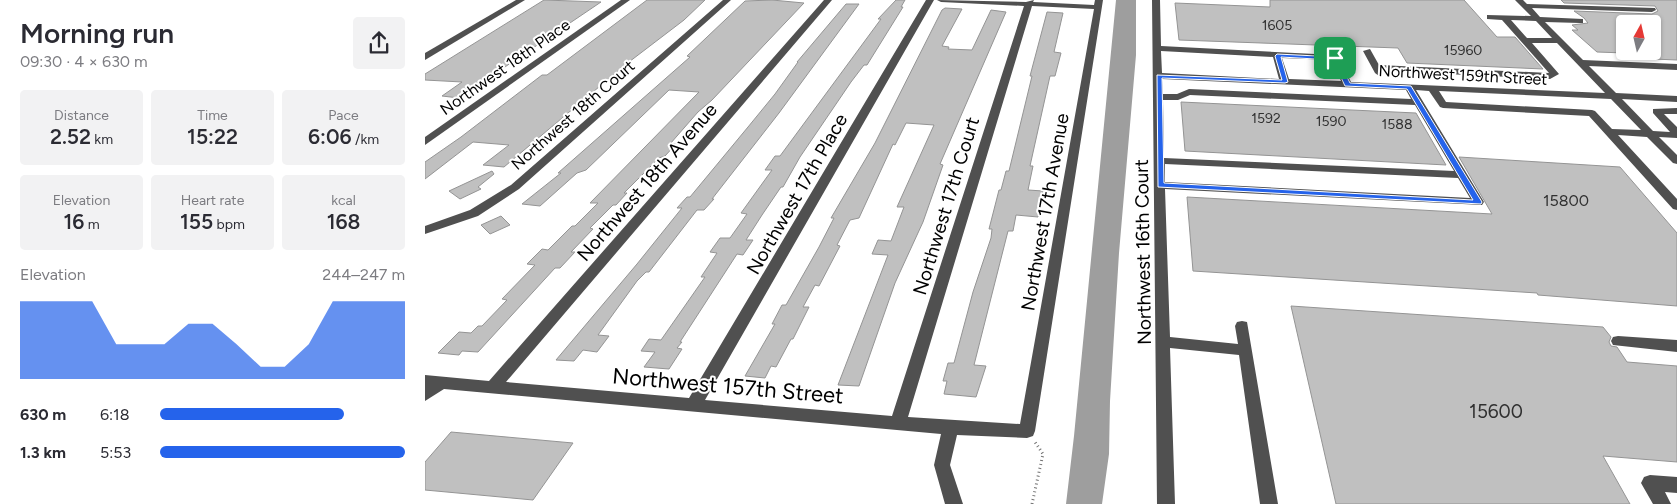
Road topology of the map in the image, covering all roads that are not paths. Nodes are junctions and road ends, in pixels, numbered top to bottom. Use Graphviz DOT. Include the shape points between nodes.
graph roads {
  1 [pos="521,0"];
  2 [pos="626,0"];
  3 [pos="727,0"];
  4 [pos="828,0"];
  5 [pos="930,0"];
  6 [pos="941,0"];
  7 [pos="1156,0"];
  8 [pos="1030,2"];
  9 [pos="1099,3"];
  10 [pos="1522,3"];
  11 [pos="1651,10"];
  12 [pos="1490,17"];
  13 [pos="1505,18"];
  14 [pos="1538,19"];
  15 [pos="1580,21"];
  16 [pos="1526,40"];
  17 [pos="1560,41"];
  18 [pos="1158,48"];
  19 [pos="1367,51"];
  20 [pos="1277,56"];
  21 [pos="425,57"];
  22 [pos="1581,62"];
  23 [pos="1677,67"];
  24 [pos="1469,72"];
  25 [pos="1159,76"];
  26 [pos="1273,81"];
  27 [pos="1285,82"];
  28 [pos="1347,84"];
  29 [pos="1409,87"];
  30 [pos="1433,88"];
  31 [pos="1483,90"];
  32 [pos="1277,96"];
  33 [pos="1614,96"];
  34 [pos="1159,97"];
  35 [pos="1677,99"];
  36 [pos="1418,102"];
  37 [pos="1677,111"];
  38 [pos="1609,132"];
  39 [pos="1651,134"];
  40 [pos="1677,134"];
  41 [pos="425,142"];
  42 [pos="1160,161"];
  43 [pos="1677,162"];
  44 [pos="1462,175"];
  45 [pos="1161,185"];
  46 [pos="1664,192"];
  47 [pos="1677,193"];
  48 [pos="1677,206"];
  49 [pos="425,230"];
  50 [pos="1242,326"];
  51 [pos="1163,342"];
  52 [pos="1618,342"];
  53 [pos="1677,346"];
  54 [pos="1245,350"];
  55 [pos="425,381"];
  56 [pos="442,382"];
  57 [pos="493,387"];
  58 [pos="425,395"];
  59 [pos="693,406"];
  60 [pos="898,423"];
  61 [pos="950,428"];
  62 [pos="1027,431"];
  63 [pos="1677,485"];
  64 [pos="954,504"];
  65 [pos="1167,504"];
  66 [pos="1269,504"];
  67 [pos="1662,504"];
  1 -- 21 [label="street"];
  2 -- 41 [label="street, Northwest 18th Place"];
  3 -- 49 [label="street, Northwest 18th Court" via="515,187 474,214"];
  4 -- 57 [label="street, Northwest 18th Avenue"];
  5 -- 59 [label="street, Northwest 17th Place"];
  6 -- 8 [label="street"];
  7 -- 18 [label="street, Northwest 16th Court"];
  8 -- 9 [label="street"];
  8 -- 60 [label="street, Northwest 17th Court"];
  9 -- 62 [label="street, Northwest 17th Avenue"];
  10 -- 11 [label="street"];
  10 -- 14 [label="street"];
  12 -- 13 [label="street"];
  13 -- 14 [label="street"];
  13 -- 16 [label="street"];
  14 -- 15 [label="street"];
  14 -- 17 [label="street"];
  16 -- 17 [label="street"];
  16 -- 24 [label="street" via="1555,74"];
  17 -- 22 [label="street"];
  18 -- 20 [label="street"];
  18 -- 25 [label="street, Northwest 16th Court"];
  19 -- 24 [label="street" via="1378,70"];
  20 -- 27 [label="street"];
  20 -- 28 [label="street" via="1335,58"];
  22 -- 23 [label="street"];
  22 -- 33 [label="street"];
  24 -- 31 [label="street"];
  25 -- 26 [label="street, Northwest 159th Street"];
  25 -- 34 [label="street, Northwest 16th Court"];
  26 -- 27 [label="street, Northwest 159th Street"];
  26 -- 32 [label="street"];
  27 -- 28 [label="street, Northwest 159th Street"];
  28 -- 29 [label="street, Northwest 159th Street"];
  29 -- 30 [label="street, Northwest 159th Street"];
  29 -- 36 [label="street"];
  30 -- 31 [label="street, Northwest 159th Street"];
  30 -- 38 [label="street" via="1443,105 1592,113"];
  31 -- 33 [label="street, Northwest 159th Street"];
  32 -- 34 [label="street" via="1189,92 1178,98"];
  32 -- 36 [label="street"];
  33 -- 35 [label="street, Northwest 159th Street"];
  33 -- 39 [label="street"];
  34 -- 42 [label="street, Northwest 16th Court"];
  36 -- 44 [label="street"];
  37 -- 40 [label="street" via="1656,112"];
  38 -- 39 [label="street"];
  38 -- 46 [label="street"];
  39 -- 40 [label="street"];
  39 -- 43 [label="street"];
  42 -- 44 [label="street"];
  42 -- 45 [label="street, Northwest 16th Court"];
  44 -- 45 [label="street" via="1478,202"];
  45 -- 51 [label="street, Northwest 16th Court"];
  46 -- 47 [label="street"];
  46 -- 48 [label="street"];
  50 -- 54 [label="street"];
  51 -- 54 [label="street"];
  51 -- 65 [label="street, Northwest 16th Court"];
  52 -- 53 [label="street"];
  54 -- 66 [label="street"];
  55 -- 56 [label="street, Northwest 157th Street"];
  56 -- 57 [label="street, Northwest 157th Street"];
  56 -- 58 [label="street"];
  57 -- 59 [label="street, Northwest 157th Street"];
  59 -- 60 [label="street, Northwest 157th Street"];
  60 -- 61 [label="street, Northwest 157th Street"];
  61 -- 62 [label="street, Northwest 157th Street"];
  61 -- 64 [label="street" via="943,465"];
  63 -- 67 [label="street" via="1650,483"];
}
